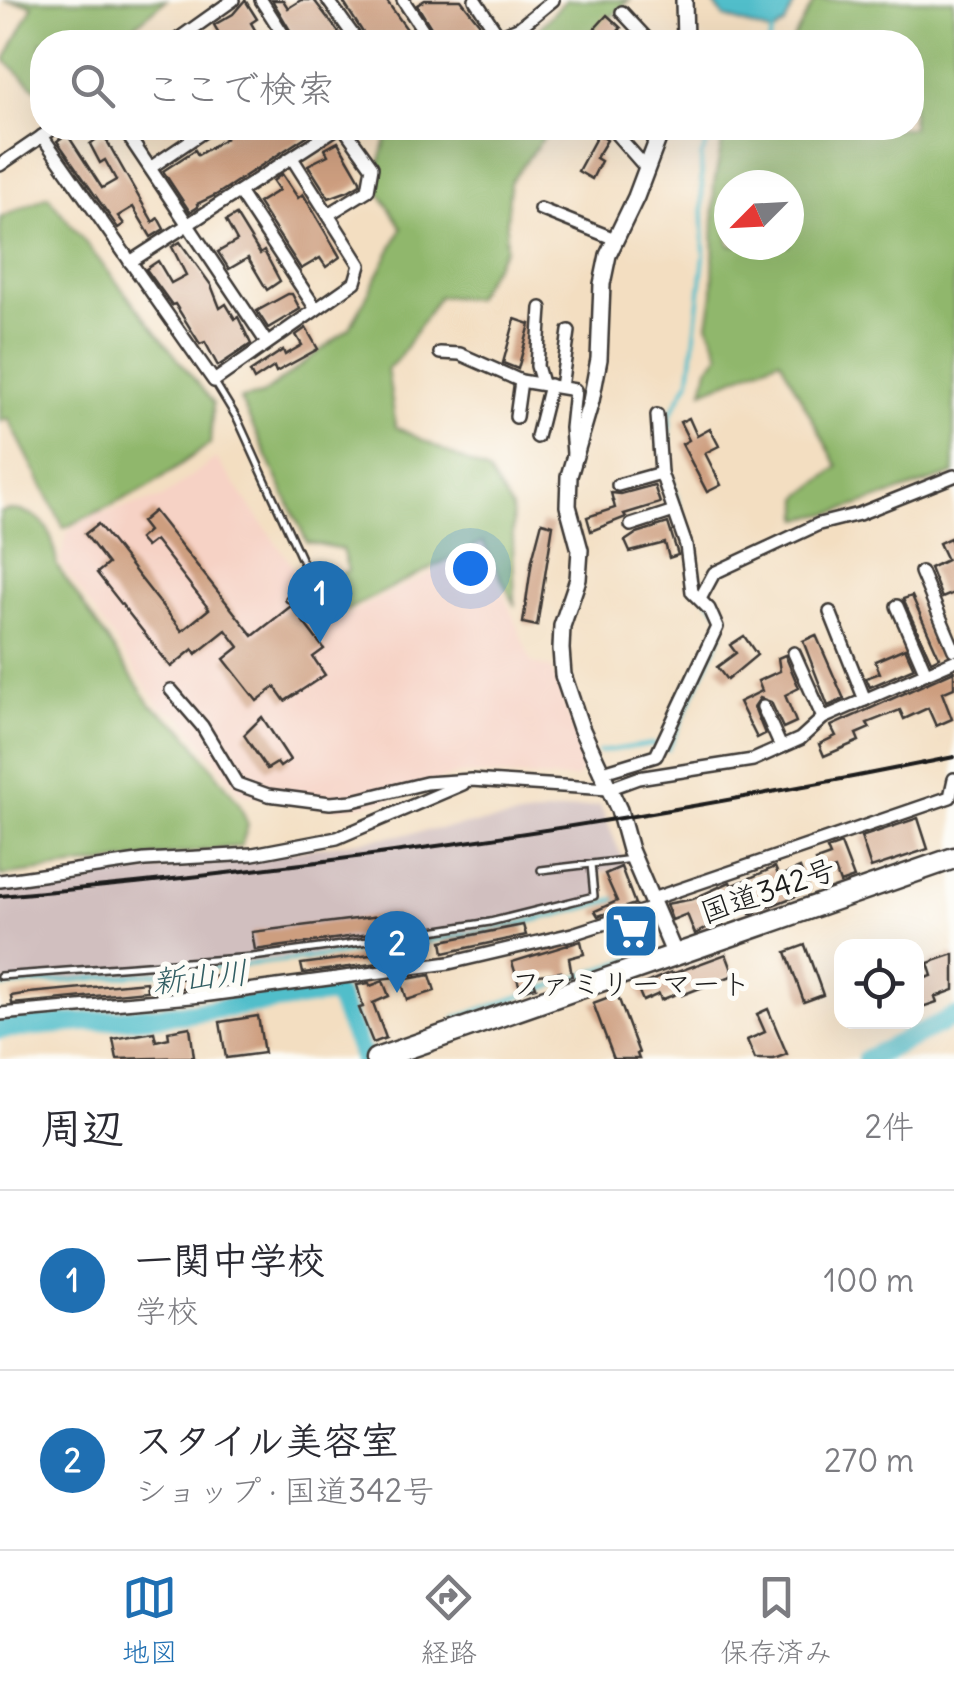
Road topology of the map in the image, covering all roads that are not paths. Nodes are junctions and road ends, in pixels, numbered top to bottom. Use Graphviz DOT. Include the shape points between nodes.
graph roads {
  1 [pos="232,0"];
  2 [pos="261,0"];
  3 [pos="328,0"];
  4 [pos="403,0"];
  5 [pos="475,0"];
  6 [pos="552,0"];
  7 [pos="684,0"];
  8 [pos="622,12"];
  9 [pos="191,30"];
  10 [pos="280,30"];
  11 [pos="349,30"];
  12 [pos="423,30"];
  13 [pos="495,30"];
  14 [pos="511,30"];
  15 [pos="639,30"];
  16 [pos="685,30"];
  17 [pos="36,140"];
  18 [pos="45,140"];
  19 [pos="132,140"];
  20 [pos="191,140"];
  21 [pos="321,140"];
  22 [pos="350,140"];
  23 [pos="622,140"];
  24 [pos="658,140"];
  25 [pos="292,158"];
  26 [pos="0,165"];
  27 [pos="150,168"];
  28 [pos="647,168"];
  29 [pos="239,192"];
  30 [pos="540,209"];
  31 [pos="329,214"];
  32 [pos="188,225"];
  33 [pos="615,239"];
  34 [pos="130,262"];
  35 [pos="542,308"];
  36 [pos="316,309"];
  37 [pos="569,331"];
  38 [pos="267,343"];
  39 [pos="440,353"];
  40 [pos="214,381"];
  41 [pos="521,381"];
  42 [pos="551,385"];
  43 [pos="657,415"];
  44 [pos="516,417"];
  45 [pos="537,437"];
  46 [pos="574,458"];
  47 [pos="661,474"];
  48 [pos="954,476"];
  49 [pos="618,485"];
  50 [pos="674,511"];
  51 [pos="631,525"];
  52 [pos="921,572"];
  53 [pos="289,599"];
  54 [pos="700,599"];
  55 [pos="897,606"];
  56 [pos="830,612"];
  57 [pos="954,650"];
  58 [pos="794,653"];
  59 [pos="954,662"];
  60 [pos="926,674"];
  61 [pos="171,690"];
  62 [pos="866,700"];
  63 [pos="763,707"];
  64 [pos="823,718"];
  65 [pos="781,748"];
  66 [pos="600,773"];
  67 [pos="954,779"];
  68 [pos="471,780"];
  69 [pos="608,789"];
  70 [pos="952,796"];
  71 [pos="634,858"];
  72 [pos="954,858"];
  73 [pos="591,864"];
  74 [pos="541,870"];
  75 [pos="0,881"];
  76 [pos="654,903"];
  77 [pos="674,955"];
  78 [pos="0,976"];
  79 [pos="0,1014"];
  80 [pos="376,1059"];
  1 -- 9 [label="street"];
  2 -- 10 [label="street"];
  3 -- 11 [label="street"];
  4 -- 12 [label="street"];
  5 -- 13 [label="street"];
  6 -- 14 [label="street"];
  7 -- 16 [label="street"];
  8 -- 15 [label="street"];
  17 -- 26 [label="street"];
  18 -- 34 [label="street"];
  19 -- 27 [label="street"];
  20 -- 27 [label="street"];
  21 -- 25 [label="street"];
  22 -- 31 [label="street" via="372,168 368,190"];
  23 -- 28 [label="street"];
  24 -- 28 [label="street"];
  25 -- 29 [label="street"];
  25 -- 31 [label="street"];
  27 -- 32 [label="street"];
  28 -- 33 [label="street"];
  29 -- 32 [label="street"];
  29 -- 36 [label="street"];
  30 -- 33 [label="street"];
  31 -- 36 [label="street" via="360,266 355,282"];
  32 -- 34 [label="street"];
  32 -- 38 [label="street"];
  33 -- 46 [label="street" via="602,284 592,402"];
  34 -- 40 [label="street"];
  35 -- 42 [label="street" via="537,366"];
  36 -- 38 [label="street"];
  37 -- 42 [label="street"];
  38 -- 40 [label="street"];
  39 -- 41 [label="street" via="460,354"];
  40 -- 53 [label="lane" via="310,578"];
  41 -- 42 [label="street"];
  41 -- 44 [label="street"];
  42 -- 45 [label="street"];
  42 -- 46 [label="street" via="575,390"];
  43 -- 47 [label="street"];
  46 -- 66 [label="street" via="568,506 580,550 562,626 562,662"];
  47 -- 49 [label="street"];
  47 -- 50 [label="street"];
  48 -- 54 [label="street" via="818,524 714,572"];
  50 -- 51 [label="street"];
  50 -- 54 [label="street" via="692,592"];
  52 -- 57 [label="street"];
  54 -- 66 [label="street" via="717,627 656,756"];
  55 -- 60 [label="street"];
  56 -- 62 [label="street"];
  58 -- 64 [label="street"];
  59 -- 60 [label="street"];
  60 -- 62 [label="street"];
  61 -- 68 [label="street" via="202,726 229,776 255,792 330,803"];
  62 -- 64 [label="street"];
  63 -- 65 [label="street"];
  64 -- 65 [label="street"];
  65 -- 69 [label="street" via="753,760"];
  66 -- 69 [label="street"];
  67 -- 70 [label="street"];
  68 -- 69 [label="street"];
  68 -- 75 [label="street" via="336,838 254,854 145,860"];
  69 -- 71 [label="street"];
  70 -- 76 [label="street"];
  71 -- 73 [label="lane"];
  71 -- 76 [label="street"];
  72 -- 77 [label="highway, 国道342号"];
  73 -- 74 [label="lane"];
  73 -- 78 [label="lane" via="594,896 476,925 253,957"];
  76 -- 77 [label="street"];
  76 -- 79 [label="street" via="572,934 449,963"];
  77 -- 80 [label="highway, 国道342号"];
}
